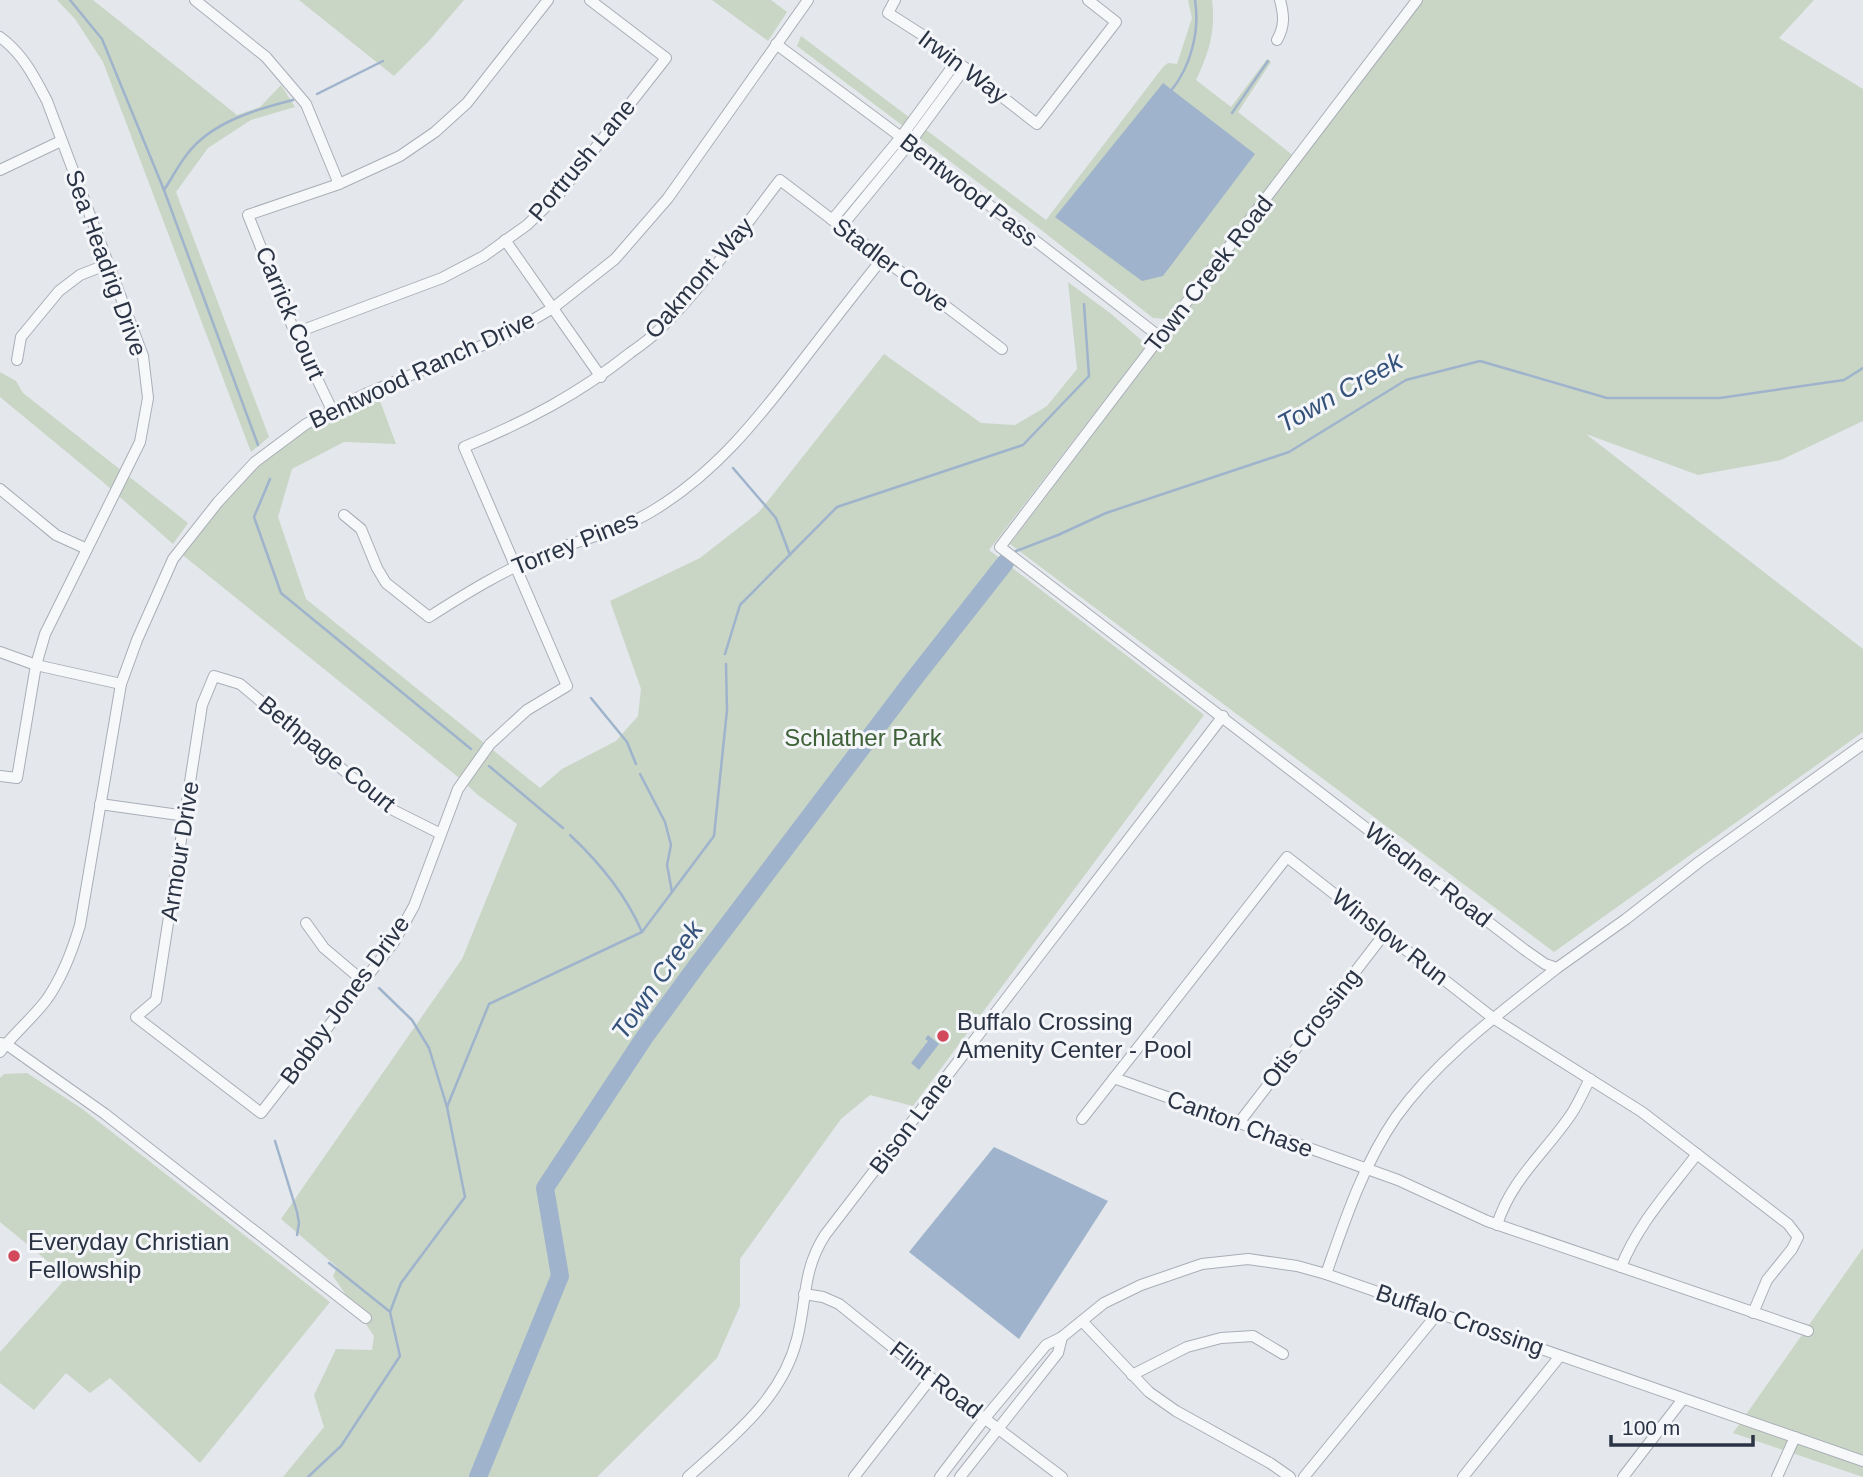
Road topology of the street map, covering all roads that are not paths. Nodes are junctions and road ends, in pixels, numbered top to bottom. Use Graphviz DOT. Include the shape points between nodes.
graph roads {
  1 [pos="195,0"];
  2 [pos="548,0"];
  3 [pos="590,0"];
  4 [pos="808,0"];
  5 [pos="895,0"];
  6 [pos="1088,0"];
  7 [pos="1280,0"];
  8 [pos="1417,0"];
  9 [pos="0,37"];
  10 [pos="1277,40"];
  11 [pos="776,44"];
  12 [pos="961,65"];
  13 [pos="61,141"];
  14 [pos="905,141"];
  15 [pos="0,170"];
  16 [pos="780,180"];
  17 [pos="338,184"];
  18 [pos="837,223"];
  19 [pos="505,240"];
  20 [pos="881,259"];
  21 [pos="108,264"];
  22 [pos="554,308"];
  23 [pos="295,333"];
  24 [pos="1160,337"];
  25 [pos="1002,349"];
  26 [pos="17,360"];
  27 [pos="601,376"];
  28 [pos="332,410"];
  29 [pos="0,489"];
  30 [pos="344,515"];
  31 [pos="1000,547"];
  32 [pos="87,549"];
  33 [pos="515,566"];
  34 [pos="0,652"];
  35 [pos="36,666"];
  36 [pos="214,676"];
  37 [pos="121,684"];
  38 [pos="1223,716"];
  39 [pos="1863,744"];
  40 [pos="0,776"];
  41 [pos="100,804"];
  42 [pos="186,816"];
  43 [pos="440,834"];
  44 [pos="306,923"];
  45 [pos="1385,933"];
  46 [pos="1558,968"];
  47 [pos="363,981"];
  48 [pos="1493,1018"];
  49 [pos="1,1044"];
  50 [pos="1114,1079"];
  51 [pos="1590,1079"];
  52 [pos="261,1113"];
  53 [pos="1082,1119"];
  54 [pos="1238,1124"];
  55 [pos="1697,1154"];
  56 [pos="1366,1169"];
  57 [pos="1497,1225"];
  58 [pos="1622,1268"];
  59 [pos="1325,1274"];
  60 [pos="804,1294"];
  61 [pos="1438,1313"];
  62 [pos="1753,1313"];
  63 [pos="366,1318"];
  64 [pos="1082,1321"];
  65 [pos="1808,1331"];
  66 [pos="1062,1337"];
  67 [pos="1283,1354"];
  68 [pos="1560,1356"];
  69 [pos="1132,1375"];
  70 [pos="931,1378"];
  71 [pos="1683,1399"];
  72 [pos="985,1418"];
  73 [pos="998,1428"];
  74 [pos="1795,1437"];
  75 [pos="1863,1461"];
  76 [pos="688,1477"];
  77 [pos="854,1477"];
  78 [pos="940,1477"];
  79 [pos="960,1477"];
  80 [pos="1062,1477"];
  81 [pos="1290,1477"];
  82 [pos="1304,1477"];
  83 [pos="1463,1477"];
  84 [pos="1623,1477"];
  85 [pos="1777,1477"];
  1 -- 17 [label="street" via="266,57 306,104"];
  2 -- 17 [label="street" via="467,103 435,132 400,156"];
  3 -- 19 [label="street, Portrush Lane" via="666,58 560,193"];
  4 -- 11 [label="street, Bentwood Ranch Drive"];
  5 -- 12 [label="street, Irwin Way" via="888,13"];
  6 -- 12 [label="street, Irwin Way" via="1116,22 1037,124"];
  7 -- 10 [label="street" via="1283,30"];
  8 -- 24 [label="street, Town Creek Road"];
  9 -- 13 [label="street, Sea Headrig Drive" via="32,71"];
  11 -- 14 [label="street, Bentwood Pass"];
  11 -- 22 [label="street, Bentwood Ranch Drive" via="668,198 615,259"];
  12 -- 14 [label="street"];
  13 -- 15 [label="street"];
  13 -- 21 [label="street, Sea Headrig Drive"];
  14 -- 18 [label="street"];
  14 -- 24 [label="street, Bentwood Pass"];
  16 -- 18 [label="street, Stadler Cove"];
  16 -- 27 [label="street, Oakmont Way" via="659,330"];
  17 -- 23 [label="street, Carrick Court" via="248,215"];
  18 -- 20 [label="street, Stadler Cove"];
  19 -- 22 [label="street"];
  19 -- 23 [label="street, Portrush Lane" via="442,278"];
  20 -- 25 [label="street, Stadler Cove"];
  20 -- 33 [label="street, Torrey Pines" via="763,412 688,488 606,534"];
  21 -- 26 [label="street" via="80,275 59,291 21,337"];
  21 -- 32 [label="street, Sea Headrig Drive" via="143,356 148,398 140,442"];
  22 -- 27 [label="street"];
  22 -- 28 [label="street, Bentwood Ranch Drive" via="505,337"];
  23 -- 28 [label="street, Carrick Court"];
  24 -- 31 [label="street, Town Creek Road"];
  27 -- 33 [label="street, Oakmont Way" via="564,401 464,447"];
  28 -- 37 [label="street, Bentwood Ranch Drive" via="255,462 173,559"];
  29 -- 32 [label="street" via="56,535"];
  30 -- 33 [label="street, Torrey Pines" via="361,529 386,583 429,617"];
  31 -- 38 [label="street, Wiedner Road"];
  32 -- 35 [label="street, Sea Headrig Drive" via="45,634"];
  33 -- 43 [label="street, Bobby Jones Drive" via="567,686 527,710 490,744 458,789"];
  34 -- 35 [label="street"];
  35 -- 37 [label="street"];
  35 -- 40 [label="street, Sea Headrig Drive" via="17,778"];
  36 -- 42 [label="street, Armour Drive" via="202,705"];
  36 -- 43 [label="street, Bethpage Court" via="240,684 389,808"];
  37 -- 41 [label="street, Bentwood Ranch Drive"];
  38 -- 46 [label="street, Wiedner Road" via="1525,950"];
  38 -- 60 [label="street, Bison Lane" via="825,1235 811,1261"];
  39 -- 46 [label="street"];
  41 -- 42 [label="street"];
  41 -- 49 [label="street, Bentwood Ranch Drive" via="80,925 69,961 46,1000"];
  42 -- 52 [label="street, Armour Drive" via="156,1000 136,1017"];
  43 -- 47 [label="street, Bobby Jones Drive" via="414,906 394,942"];
  44 -- 47 [label="street" via="324,948"];
  45 -- 48 [label="street, Winslow Run"];
  45 -- 50 [label="street, Winslow Run" via="1287,857"];
  45 -- 54 [label="street, Otis Crossing"];
  46 -- 48 [label="street"];
  47 -- 52 [label="street, Bobby Jones Drive"];
  48 -- 51 [label="street, Winslow Run"];
  48 -- 56 [label="street" via="1396,1117"];
  49 -- 63 [label="street" via="105,1114"];
  50 -- 53 [label="street"];
  50 -- 54 [label="street, Canton Chase"];
  51 -- 55 [label="street, Winslow Run"];
  51 -- 57 [label="street" via="1572,1112 1515,1184"];
  54 -- 56 [label="street, Canton Chase"];
  55 -- 58 [label="street" via="1630,1243"];
  55 -- 62 [label="street, Winslow Run" via="1788,1224 1798,1237 1767,1280"];
  56 -- 57 [label="street, Canton Chase"];
  56 -- 59 [label="street"];
  57 -- 58 [label="street, Canton Chase"];
  58 -- 62 [label="street, Canton Chase"];
  59 -- 61 [label="street, Buffalo Crossing"];
  59 -- 64 [label="street, Buffalo Crossing" via="1248,1259 1202,1264 1141,1285 1104,1303"];
  60 -- 70 [label="street, Flint Road" via="839,1304"];
  60 -- 76 [label="street, Bison Lane" via="797,1340 778,1384 758,1411"];
  61 -- 68 [label="street, Buffalo Crossing"];
  61 -- 82 [label="street"];
  62 -- 65 [label="street, Canton Chase"];
  64 -- 66 [label="street, Buffalo Crossing"];
  64 -- 69 [label="street"];
  66 -- 72 [label="street, Buffalo Crossing" via="1046,1345"];
  66 -- 73 [label="street, Buffalo Crossing" via="1058,1353"];
  67 -- 69 [label="street" via="1253,1336 1221,1338 1187,1347"];
  68 -- 71 [label="street, Buffalo Crossing"];
  68 -- 83 [label="street"];
  69 -- 81 [label="street" via="1176,1411"];
  70 -- 72 [label="street, Flint Road"];
  70 -- 77 [label="street"];
  71 -- 74 [label="street, Buffalo Crossing"];
  71 -- 84 [label="street"];
  72 -- 73 [label="street, Flint Road"];
  72 -- 78 [label="street, Buffalo Crossing"];
  73 -- 79 [label="street, Buffalo Crossing"];
  73 -- 80 [label="street, Flint Road"];
  74 -- 75 [label="street, Buffalo Crossing"];
  74 -- 85 [label="street"];
}
